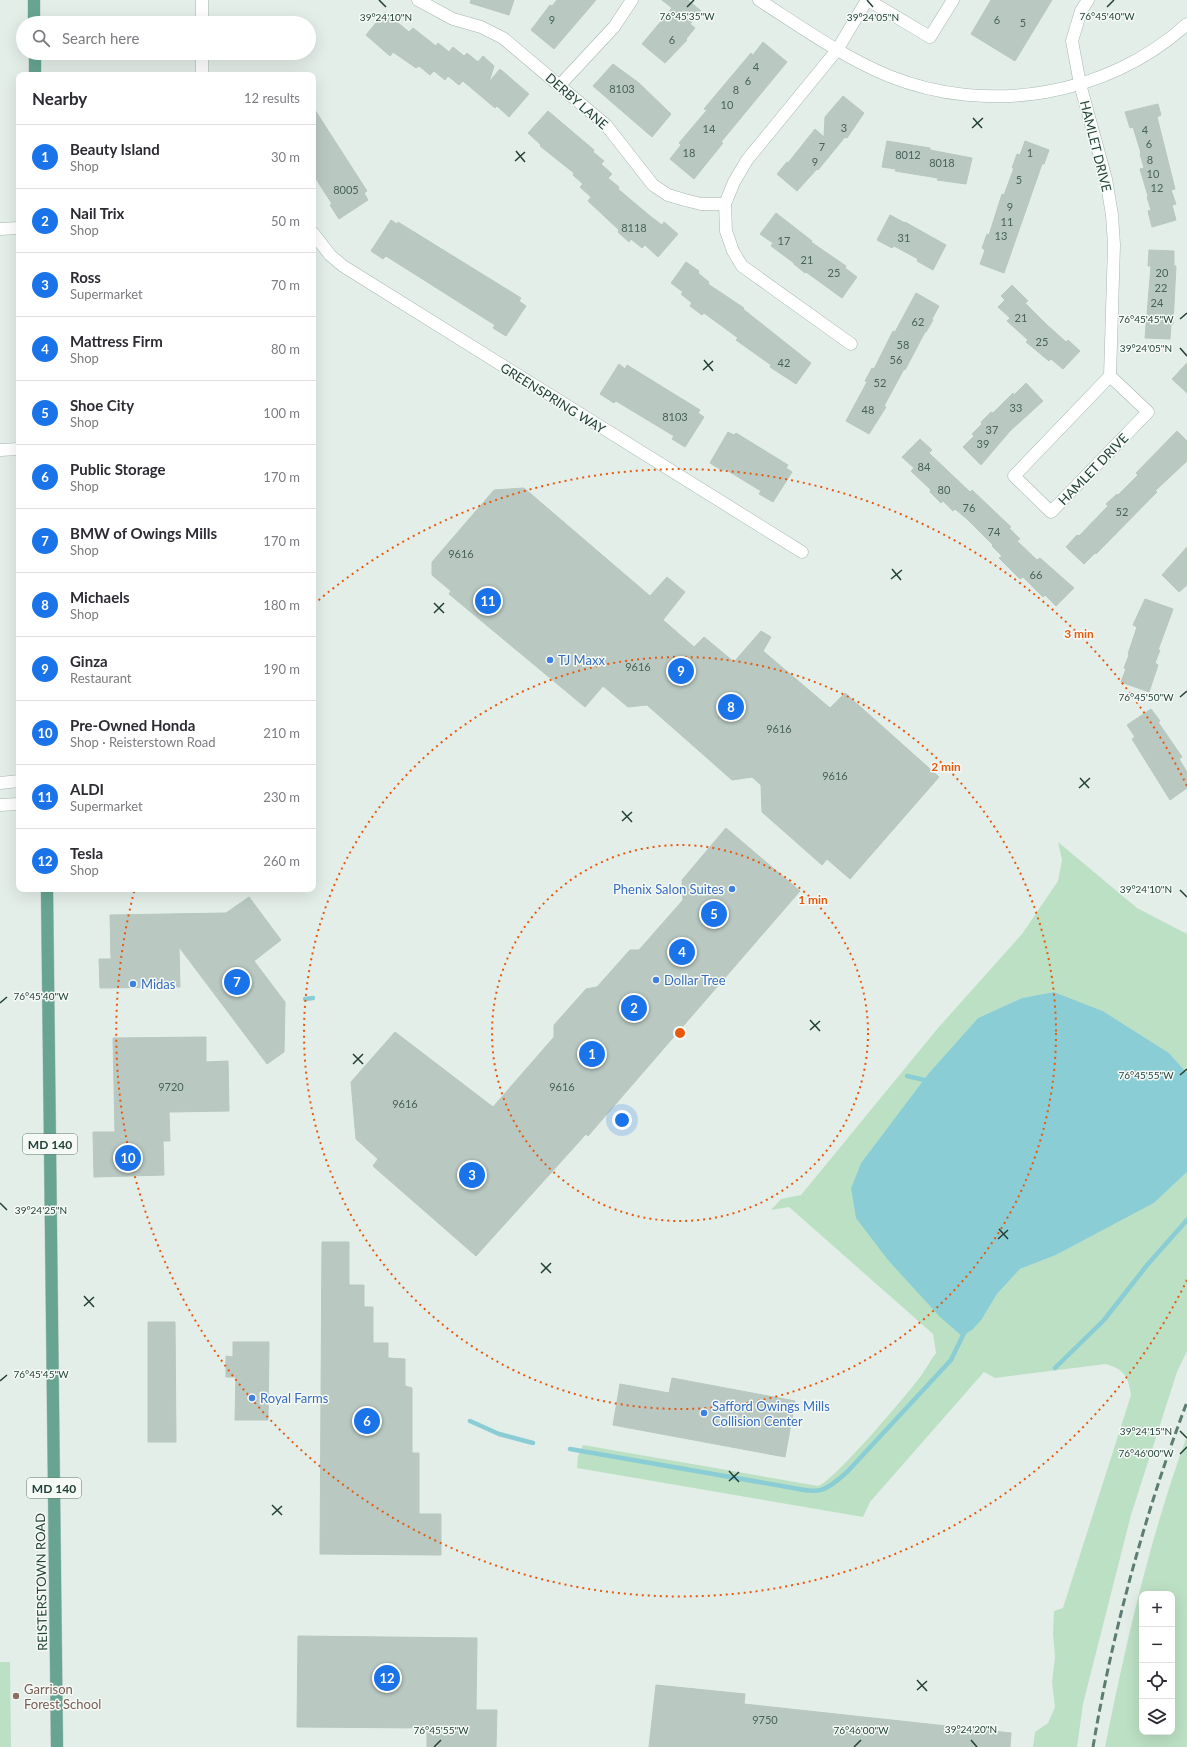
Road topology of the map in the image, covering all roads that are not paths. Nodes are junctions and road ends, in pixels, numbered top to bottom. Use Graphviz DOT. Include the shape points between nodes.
graph roads {
  1 [pos="34,0"];
  2 [pos="202,0"];
  3 [pos="418,0"];
  4 [pos="632,0"];
  5 [pos="759,0"];
  6 [pos="868,0"];
  7 [pos="953,0"];
  8 [pos="1088,0"];
  9 [pos="34,16"];
  10 [pos="202,16"];
  11 [pos="1187,24"];
  12 [pos="837,50"];
  13 [pos="35,60"];
  14 [pos="202,60"];
  15 [pos="35,72"];
  16 [pos="202,72"];
  17 [pos="1080,84"];
  18 [pos="560,85"];
  19 [pos="725,204"];
  20 [pos="16,228"];
  21 [pos="0,229"];
  22 [pos="316,237"];
  23 [pos="851,344"];
  24 [pos="1110,376"];
  25 [pos="0,450"];
  26 [pos="16,450"];
  27 [pos="802,552"];
  28 [pos="16,781"];
  29 [pos="0,783"];
  30 [pos="16,804"];
  31 [pos="0,805"];
  32 [pos="47,892"];
  33 [pos="57,1747"];
  1 -- 9 [label="main road"];
  2 -- 10 [label="street"];
  3 -- 18 [label="street, DERBY LANE" via="453,19 481,27 503,38"];
  4 -- 18 [label="street" via="614,27"];
  5 -- 12 [label="street"];
  6 -- 7 [label="street" via="930,37"];
  6 -- 12 [label="street"];
  8 -- 17 [label="street, HAMLET DRIVE" via="1081,11 1072,40"];
  11 -- 17 [label="street" via="1165,42 1130,64"];
  12 -- 17 [label="street" via="890,76 922,87 958,94 1009,96 1033,94"];
  12 -- 19 [label="street" via="746,160"];
  13 -- 15 [label="main road"];
  14 -- 16 [label="street"];
  17 -- 24 [label="street, HAMLET DRIVE" via="1106,180 1112,215 1114,245"];
  18 -- 19 [label="street, DERBY LANE" via="606,125 653,185 668,195 685,200 702,204"];
  19 -- 23 [label="street" via="726,232 733,252 742,266"];
  20 -- 21 [label="street"];
  22 -- 27 [label="street, GREENSPRING WAY" via="330,255 343,266"];
  24 -- 24 [label="street, HAMLET DRIVE" via="1014,476 1051,512 1148,412"];
  25 -- 26 [label="street"];
  28 -- 29 [label="street"];
  30 -- 31 [label="street"];
  32 -- 33 [label="main road, REISTERSTOWN ROAD / MD 140"];
}
